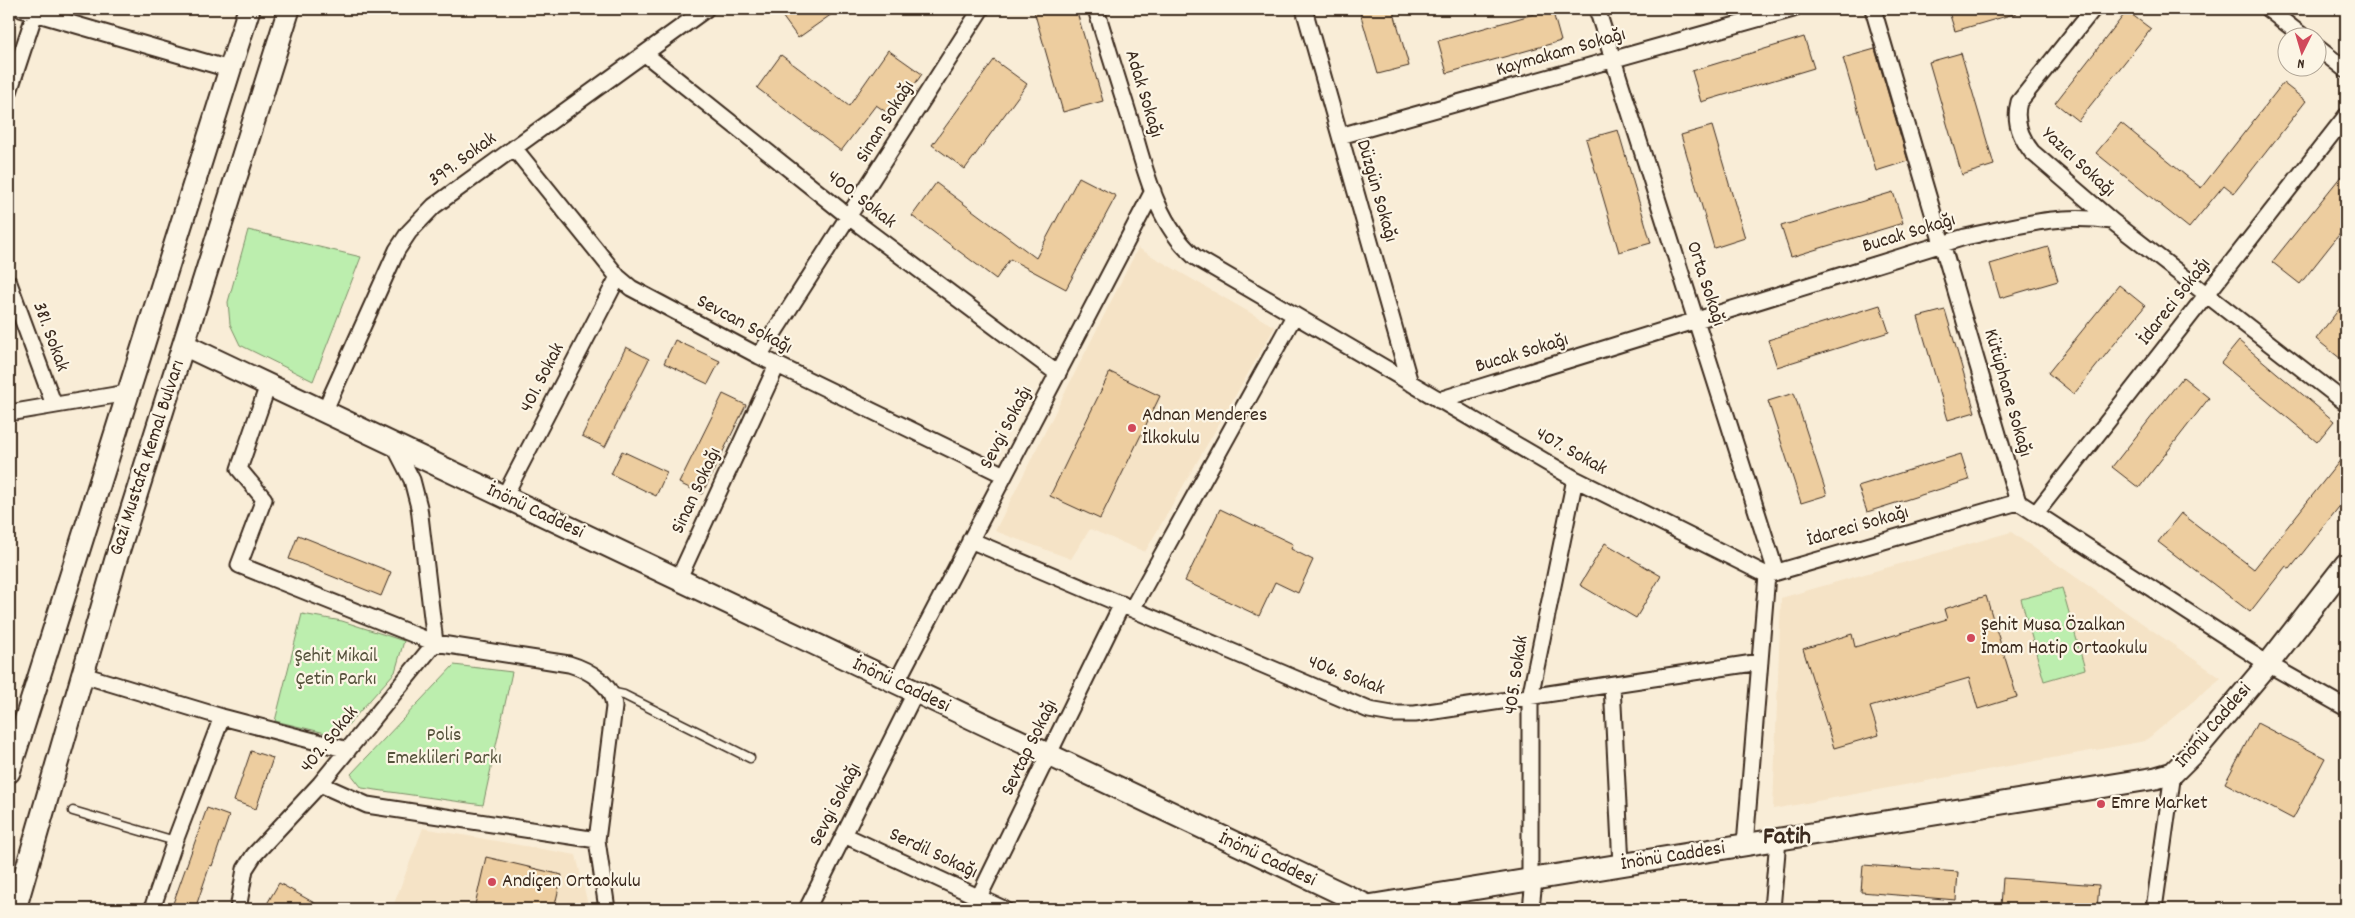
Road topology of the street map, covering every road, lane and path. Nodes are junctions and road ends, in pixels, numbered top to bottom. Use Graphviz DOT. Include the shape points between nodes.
graph roads {
  1 [pos="249,9"];
  2 [pos="289,9"];
  3 [pos="706,9"];
  4 [pos="1096,9"];
  5 [pos="1304,9"];
  6 [pos="1597,9"];
  7 [pos="1793,9"];
  8 [pos="1873,9"];
  9 [pos="2093,9"];
  10 [pos="2268,9"];
  11 [pos="32,10"];
  12 [pos="977,11"];
  13 [pos="2292,28"];
  14 [pos="644,54"];
  15 [pos="2328,56"];
  16 [pos="1613,59"];
  17 [pos="229,69"];
  18 [pos="2346,70"];
  19 [pos="9,92"];
  20 [pos="2346,116"];
  21 [pos="1340,136"];
  22 [pos="514,148"];
  23 [pos="1153,191"];
  24 [pos="849,218"];
  25 [pos="2112,221"];
  26 [pos="1942,245"];
  27 [pos="618,278"];
  28 [pos="9,283"];
  29 [pos="2206,294"];
  30 [pos="1294,316"];
  31 [pos="1696,321"];
  32 [pos="184,346"];
  33 [pos="759,356"];
  34 [pos="777,365"];
  35 [pos="1058,374"];
  36 [pos="1410,383"];
  37 [pos="268,385"];
  38 [pos="127,394"];
  39 [pos="1439,400"];
  40 [pos="2346,403"];
  41 [pos="54,405"];
  42 [pos="324,412"];
  43 [pos="9,413"];
  44 [pos="394,445"];
  45 [pos="1004,475"];
  46 [pos="1575,479"];
  47 [pos="504,497"];
  48 [pos="2018,502"];
  49 [pos="2036,513"];
  50 [pos="970,540"];
  51 [pos="2346,564"];
  52 [pos="1772,573"];
  53 [pos="678,580"];
  54 [pos="1127,606"];
  55 [pos="435,643"];
  56 [pos="1760,662"];
  57 [pos="2268,664"];
  58 [pos="83,675"];
  59 [pos="896,683"];
  60 [pos="1612,684"];
  61 [pos="610,692"];
  62 [pos="915,693"];
  63 [pos="1530,697"];
  64 [pos="2346,708"];
  65 [pos="222,717"];
  66 [pos="348,750"];
  67 [pos="1048,756"];
  68 [pos="750,758"];
  69 [pos="9,772"];
  70 [pos="2173,773"];
  71 [pos="320,784"];
  72 [pos="73,811"];
  73 [pos="844,835"];
  74 [pos="597,840"];
  75 [pos="1778,840"];
  76 [pos="175,841"];
  77 [pos="1745,845"];
  78 [pos="1621,865"];
  79 [pos="1532,880"];
  80 [pos="976,903"];
  81 [pos="1361,907"];
  82 [pos="15,909"];
  83 [pos="152,909"];
  84 [pos="238,909"];
  85 [pos="607,909"];
  86 [pos="807,909"];
  87 [pos="1004,909"];
  88 [pos="1531,909"];
  89 [pos="1772,909"];
  90 [pos="2154,909"];
  1 -- 17 [label="street, Gazi Mustafa Kemal Bulvarı"];
  2 -- 32 [label="street, Gazi Mustafa Kemal Bulvarı"];
  3 -- 14 [label="street, 399. Sokak"];
  4 -- 23 [label="street, Adak Sokağı"];
  5 -- 21 [label="street, Düzgün Sokağı"];
  6 -- 16 [label="street, Orta Sokağı"];
  7 -- 16 [label="street, Kaymakam Sokağı"];
  8 -- 26 [label="street, Kütüphane Sokağı"];
  9 -- 25 [label="street, Yazıcı Sokağı" via="2019,102 2017,119 2022,138 2032,152"];
  10 -- 13 [label="street"];
  11 -- 17 [label="street"];
  11 -- 19 [label="street"];
  12 -- 24 [label="street, Sinan Sokağı"];
  14 -- 22 [label="street, 399. Sokak"];
  14 -- 24 [label="street, 400. Sokak"];
  15 -- 18 [label="street"];
  16 -- 21 [label="street, Kaymakam Sokağı"];
  16 -- 31 [label="street, Orta Sokağı"];
  17 -- 38 [label="street, Gazi Mustafa Kemal Bulvarı"];
  20 -- 29 [label="street, İdareci Sokağı"];
  21 -- 36 [label="street, Düzgün Sokağı"];
  22 -- 27 [label="street, Sevcan Sokağı"];
  22 -- 42 [label="street, 399. Sokak" via="434,206 409,232 397,250"];
  23 -- 30 [label="street, 407. Sokak" via="1167,223 1188,251"];
  23 -- 35 [label="street, Sevgi Sokağı"];
  24 -- 33 [label="street, Sinan Sokağı"];
  24 -- 35 [label="street, 400. Sokak"];
  25 -- 26 [label="street, Bucak Sokağı" via="2078,217 2051,219"];
  25 -- 29 [label="street"];
  26 -- 31 [label="street, Bucak Sokağı"];
  26 -- 48 [label="street, Kütüphane Sokağı"];
  27 -- 33 [label="street, Sevcan Sokağı"];
  27 -- 47 [label="street, 401. Sokak"];
  28 -- 41 [label="street, 381. Sokak"];
  29 -- 40 [label="street"];
  29 -- 49 [label="street, İdareci Sokağı"];
  30 -- 36 [label="street, 407. Sokak"];
  30 -- 54 [label="street, Sevtap Sokağı"];
  31 -- 39 [label="street, Bucak Sokağı"];
  31 -- 52 [label="street, Orta Sokağı"];
  32 -- 37 [label="street, İnönü Caddesi"];
  32 -- 58 [label="street, Gazi Mustafa Kemal Bulvarı"];
  33 -- 34 [label="street, Sevcan Sokağı"];
  34 -- 45 [label="street, Sevcan Sokağı"];
  34 -- 53 [label="street, Sinan Sokağı"];
  35 -- 45 [label="street, Sevgi Sokağı"];
  36 -- 39 [label="street, 407. Sokak"];
  37 -- 42 [label="street, İnönü Caddesi"];
  37 -- 55 [label="street" via="239,469 264,498 239,565"];
  38 -- 41 [label="street"];
  38 -- 69 [label="street, Gazi Mustafa Kemal Bulvarı"];
  39 -- 46 [label="street, 407. Sokak"];
  41 -- 43 [label="street"];
  42 -- 44 [label="street, İnönü Caddesi"];
  44 -- 47 [label="street, İnönü Caddesi"];
  44 -- 55 [label="street" via="412,480 420,507"];
  45 -- 50 [label="street, Sevgi Sokağı"];
  46 -- 52 [label="street, 407. Sokak"];
  46 -- 63 [label="street, 405. Sokak"];
  47 -- 53 [label="street, İnönü Caddesi"];
  48 -- 49 [label="street"];
  48 -- 52 [label="street, İdareci Sokağı"];
  49 -- 57 [label="street"];
  50 -- 54 [label="street, 406. Sokak"];
  50 -- 59 [label="street, Sevgi Sokağı"];
  51 -- 57 [label="street, İnönü Caddesi"];
  52 -- 56 [label="street"];
  53 -- 59 [label="street, İnönü Caddesi"];
  54 -- 63 [label="street, 406. Sokak" via="1375,711 1415,714"];
  54 -- 67 [label="street, Sevtap Sokağı"];
  55 -- 61 [label="street" via="569,664 596,678"];
  55 -- 66 [label="street, 402. Sokak"];
  56 -- 60 [label="street, 406. Sokak"];
  56 -- 77 [label="street"];
  57 -- 64 [label="street"];
  57 -- 70 [label="street, İnönü Caddesi" via="2196,751"];
  58 -- 65 [label="street"];
  58 -- 82 [label="street, Gazi Mustafa Kemal Bulvarı"];
  59 -- 62 [label="street, İnönü Caddesi"];
  60 -- 63 [label="street, 406. Sokak"];
  60 -- 78 [label="street"];
  61 -- 68 [label="lane" via="624,695"];
  61 -- 74 [label="street" via="614,707"];
  62 -- 67 [label="street, İnönü Caddesi"];
  62 -- 73 [label="street, Sevgi Sokağı"];
  63 -- 79 [label="street, 405. Sokak"];
  65 -- 66 [label="street"];
  65 -- 76 [label="street"];
  66 -- 71 [label="street, 402. Sokak"];
  67 -- 80 [label="street, Sevtap Sokağı"];
  67 -- 81 [label="street, İnönü Caddesi"];
  70 -- 75 [label="street, İnönü Caddesi"];
  70 -- 90 [label="street"];
  71 -- 74 [label="street" via="368,805"];
  71 -- 84 [label="street, 402. Sokak" via="249,862"];
  72 -- 76 [label="lane"];
  73 -- 80 [label="street, Serdil Sokağı"];
  73 -- 86 [label="street, Sevgi Sokağı"];
  74 -- 85 [label="street"];
  75 -- 77 [label="street, İnönü Caddesi"];
  75 -- 89 [label="street"];
  76 -- 83 [label="street"];
  77 -- 78 [label="street, İnönü Caddesi"];
  78 -- 79 [label="street, İnönü Caddesi"];
  79 -- 81 [label="street, İnönü Caddesi"];
  79 -- 88 [label="street, 405. Sokak"];
  80 -- 87 [label="street, Serdil Sokağı"];
}
